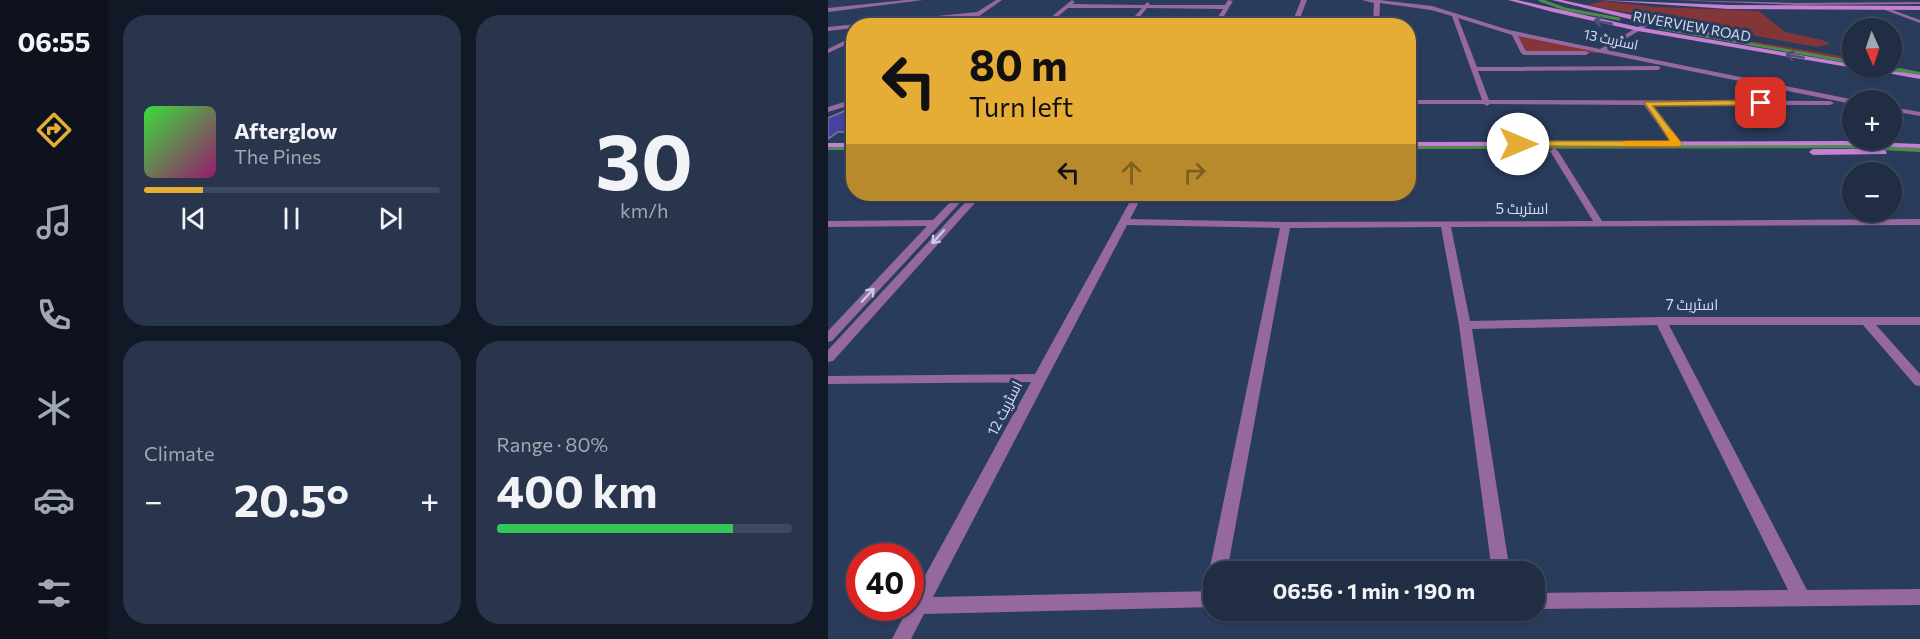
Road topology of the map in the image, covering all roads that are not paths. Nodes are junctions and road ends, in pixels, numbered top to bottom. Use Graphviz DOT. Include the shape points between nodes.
graph roads {
  1 [pos="920,0"];
  2 [pos="999,0"];
  3 [pos="1074,0"];
  4 [pos="1152,0"];
  5 [pos="1231,0"];
  6 [pos="1304,0"];
  7 [pos="1365,0"];
  8 [pos="1511,0"];
  9 [pos="1555,0"];
  10 [pos="1582,0"];
  11 [pos="1602,0"];
  12 [pos="1671,0"];
  13 [pos="1377,1"];
  14 [pos="1528,2"];
  15 [pos="1774,4"];
  16 [pos="1066,6"];
  17 [pos="1578,6"];
  18 [pos="1920,6"];
  19 [pos="1146,7"];
  20 [pos="1226,7"];
  21 [pos="1780,8"];
  22 [pos="1887,9"];
  23 [pos="828,10"];
  24 [pos="978,14"];
  25 [pos="1454,15"];
  26 [pos="938,18"];
  27 [pos="972,18"];
  28 [pos="1052,18"];
  29 [pos="1136,18"];
  30 [pos="1220,18"];
  31 [pos="1297,18"];
  32 [pos="1376,18"];
  33 [pos="1650,22"];
  34 [pos="1920,22"];
  35 [pos="846,27"];
  36 [pos="828,29"];
  37 [pos="1638,29"];
  38 [pos="1514,33"];
  39 [pos="1729,36"];
  40 [pos="846,42"];
  41 [pos="828,51"];
  42 [pos="1601,51"];
  43 [pos="1819,52"];
  44 [pos="1614,53"];
  45 [pos="1842,56"];
  46 [pos="1842,64"];
  47 [pos="1902,67"];
  48 [pos="1682,68"];
  49 [pos="1476,69"];
  50 [pos="1920,70"];
  51 [pos="1902,74"];
  52 [pos="1920,77"];
  53 [pos="1842,100"];
  54 [pos="846,102"];
  55 [pos="1416,102"];
  56 [pos="1842,102"];
  57 [pos="1487,104"];
  58 [pos="1647,104"];
  59 [pos="828,110"];
  60 [pos="1902,111"];
  61 [pos="1920,114"];
  62 [pos="1416,144"];
  63 [pos="1677,144"];
  64 [pos="828,145"];
  65 [pos="846,145"];
  66 [pos="1920,146"];
  67 [pos="1416,151"];
  68 [pos="1554,151"];
  69 [pos="828,152"];
  70 [pos="846,152"];
  71 [pos="1920,153"];
  72 [pos="956,201"];
  73 [pos="972,201"];
  74 [pos="1134,201"];
  75 [pos="1124,222"];
  76 [pos="1920,222"];
  77 [pos="935,223"];
  78 [pos="1599,223"];
  79 [pos="828,224"];
  80 [pos="1445,224"];
  81 [pos="1286,225"];
  82 [pos="1865,320"];
  83 [pos="1661,321"];
  84 [pos="1920,321"];
  85 [pos="1465,325"];
  86 [pos="828,338"];
  87 [pos="828,358"];
  88 [pos="1038,378"];
  89 [pos="828,380"];
  90 [pos="1920,382"];
  91 [pos="1220,561"];
  92 [pos="1499,561"];
  93 [pos="1203,597"];
  94 [pos="1801,597"];
  95 [pos="1920,597"];
  96 [pos="924,598"];
  97 [pos="1545,601"];
  98 [pos="924,606"];
  99 [pos="911,621"];
  100 [pos="901,639"];
  1 -- 23 [label="street"];
  2 -- 24 [label="street"];
  3 -- 16 [label="street"];
  4 -- 19 [label="street"];
  5 -- 20 [label="street"];
  6 -- 31 [label="street"];
  7 -- 13 [label="street, اسٹریٹ 13"];
  8 -- 14 [label="street, RIVERVIEW ROAD"];
  9 -- 17 [label="street, RIVERVIEW ROAD"];
  10 -- 17 [label="street"];
  11 -- 21 [label="street"];
  12 -- 15 [label="lane"];
  13 -- 25 [label="street, اسٹریٹ 13"];
  13 -- 32 [label="street"];
  37 -- 14 [label="street, RIVERVIEW ROAD, one-way" via="1554,12"];
  15 -- 18 [label="lane"];
  15 -- 21 [label="lane"];
  16 -- 19 [label="street"];
  16 -- 28 [label="street"];
  17 -- 33 [label="street, RIVERVIEW ROAD"];
  18 -- 22 [label="street"];
  19 -- 20 [label="street"];
  19 -- 29 [label="street"];
  20 -- 30 [label="street"];
  21 -- 22 [label="street"];
  22 -- 34 [label="lane"];
  24 -- 26 [label="street"];
  24 -- 27 [label="street"];
  25 -- 38 [label="street, اسٹریٹ 13"];
  25 -- 49 [label="street"];
  33 -- 37 [label="street"];
  33 -- 39 [label="street, RIVERVIEW ROAD"];
  35 -- 36 [label="street"];
  37 -- 42 [label="street"];
  46 -- 37 [label="street, RIVERVIEW ROAD, one-way"];
  38 -- 42 [label="street, اسٹریٹ 13"];
  38 -- 44 [label="street" via="1524,53"];
  40 -- 41 [label="street"];
  42 -- 44 [label="street, اسٹریٹ 13"];
  43 -- 45 [label="street"];
  44 -- 48 [label="street, اسٹریٹ 13"];
  47 -- 50 [label="street"];
  48 -- 49 [label="street"];
  48 -- 53 [label="street, اسٹریٹ 13"];
  49 -- 57 [label="street"];
  51 -- 52 [label="street"];
  54 -- 59 [label="street"];
  55 -- 57 [label="street"];
  56 -- 58 [label="street"];
  57 -- 58 [label="street"];
  58 -- 63 [label="street"];
  60 -- 61 [label="street"];
  62 -- 63 [label="street"];
  63 -- 66 [label="street"];
  64 -- 65 [label="street"];
  67 -- 68 [label="street"];
  68 -- 71 [label="street"];
  68 -- 78 [label="street"];
  69 -- 70 [label="street"];
  72 -- 77 [label="street"];
  73 -- 87 [label="street, one-way"];
  74 -- 75 [label="street, اسٹریٹ 12"];
  75 -- 81 [label="street, اسٹریٹ 5"];
  75 -- 88 [label="street, اسٹریٹ 12"];
  76 -- 78 [label="street, اسٹریٹ 5"];
  77 -- 79 [label="street"];
  86 -- 77 [label="street, one-way"];
  78 -- 80 [label="street, اسٹریٹ 5"];
  80 -- 81 [label="street, اسٹریٹ 5"];
  80 -- 85 [label="street"];
  81 -- 91 [label="street"];
  82 -- 83 [label="street, اسٹریٹ 7"];
  82 -- 84 [label="street, اسٹریٹ 7"];
  82 -- 90 [label="street"];
  83 -- 85 [label="street, اسٹریٹ 7"];
  83 -- 94 [label="street"];
  85 -- 92 [label="street"];
  88 -- 89 [label="street"];
  88 -- 96 [label="street, اسٹریٹ 12"];
  93 -- 98 [label="street"];
  94 -- 95 [label="street"];
  94 -- 97 [label="street"];
  99 -- 100 [label="street, اسٹریٹ 12"];
}
